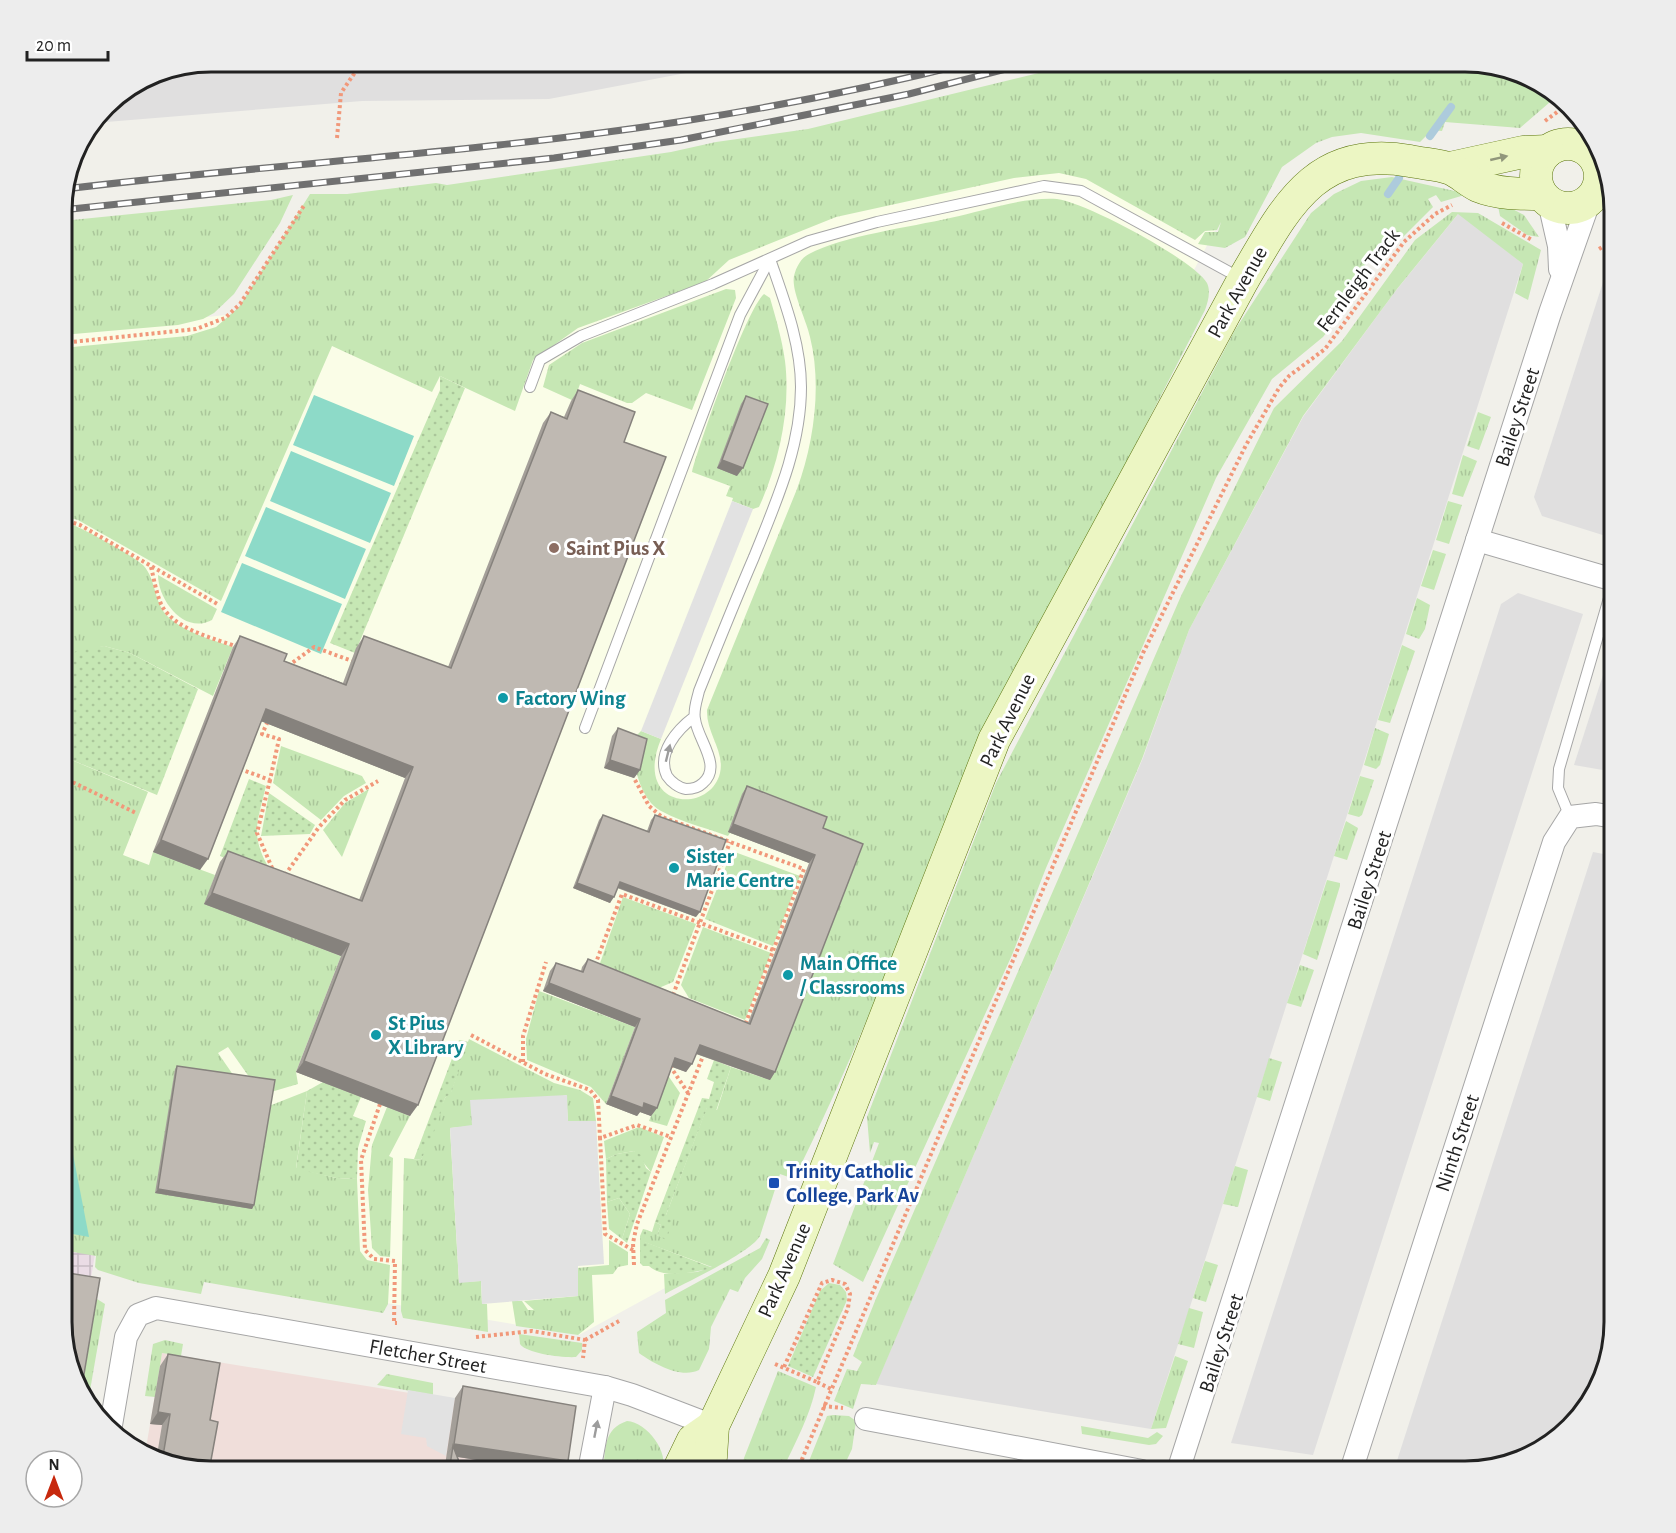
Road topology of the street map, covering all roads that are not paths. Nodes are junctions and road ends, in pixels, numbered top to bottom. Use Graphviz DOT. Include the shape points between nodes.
graph roads {
  1 [pos="1580,146"];
  2 [pos="1450,168"];
  3 [pos="1545,198"];
  4 [pos="1590,200"];
  5 [pos="770,259"];
  6 [pos="1243,279"];
  7 [pos="1558,289"];
  8 [pos="530,387"];
  9 [pos="1477,540"];
  10 [pos="1604,577"];
  11 [pos="1604,614"];
  12 [pos="694,717"];
  13 [pos="585,728"];
  14 [pos="1604,815"];
  15 [pos="1570,817"];
  16 [pos="605,1387"];
  17 [pos="112,1419"];
  18 [pos="866,1419"];
  19 [pos="713,1426"];
  20 [pos="591,1461"];
  21 [pos="683,1461"];
  22 [pos="710,1461"];
  23 [pos="1085,1461"];
  24 [pos="1182,1461"];
  25 [pos="1355,1461"];
  2 -- 1 [label="main road, Park Avenue, one-way" via="1523,152"];
  1 -- 3 [label="main road" via="1536,171"];
  1 -- 4 [label="main road" via="1600,180"];
  2 -- 3 [label="main road, Park Avenue" via="1490,189"];
  2 -- 6 [label="main road, Park Avenue" via="1380,157 1335,167 1314,180 1287,208"];
  3 -- 4 [label="main road" via="1566,208"];
  3 -- 7 [label="street, Bailey Street" via="1559,246"];
  4 -- 7 [label="street, Bailey Street"];
  5 -- 6 [label="lane" via="830,233 1044,186 1081,191"];
  5 -- 8 [label="lane" via="581,336 540,360"];
  5 -- 12 [label="lane" via="799,361 801,387 795,438 784,483 699,692"];
  5 -- 13 [label="lane" via="740,315"];
  6 -- 19 [label="main road, Park Avenue" via="994,740 784,1276"];
  7 -- 9 [label="street, Bailey Street"];
  9 -- 10 [label="street"];
  9 -- 24 [label="street, Bailey Street"];
  11 -- 15 [label="lane" via="1559,769 1558,788"];
  12 -- 12 [label="lane, one-way" via="711,769 702,785 685,789 666,774 665,755 674,736"];
  14 -- 15 [label="street"];
  15 -- 25 [label="street, Ninth Street" via="1554,842"];
  16 -- 17 [label="street, Fletcher Street" via="156,1308 138,1315 126,1337"];
  16 -- 19 [label="street, Fletcher Street"];
  20 -- 16 [label="street, one-way"];
  18 -- 23 [label="street"];
  19 -- 21 [label="main road, Park Avenue" via="693,1440"];
  19 -- 22 [label="main road, Park Avenue"];
}
